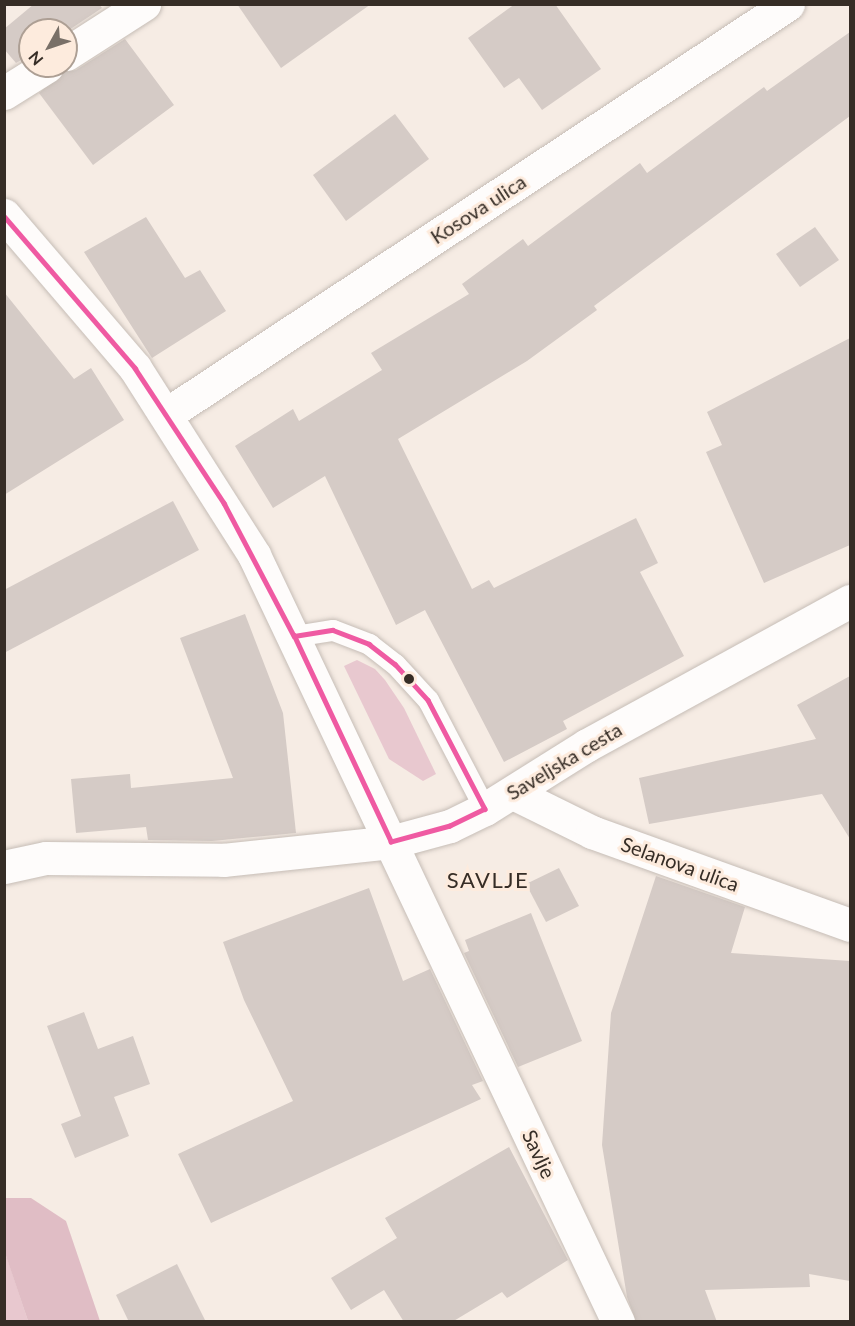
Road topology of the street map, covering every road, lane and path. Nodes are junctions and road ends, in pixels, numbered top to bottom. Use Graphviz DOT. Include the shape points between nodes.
graph roads {
  1 [pos="144,4"];
  2 [pos="788,4"];
  3 [pos="78,46"];
  4 [pos="28,78"];
  5 [pos="4,93"];
  6 [pos="4,215"];
  7 [pos="167,414"];
  8 [pos="850,601"];
  9 [pos="294,636"];
  10 [pos="513,793"];
  11 [pos="485,809"];
  12 [pos="392,842"];
  13 [pos="4,867"];
  14 [pos="850,925"];
  15 [pos="618,1322"];
  1 -- 3 [label="street"];
  2 -- 7 [label="street, Kosova ulica"];
  4 -- 5 [label="street"];
  6 -- 7 [label="street, Savlje" via="97,320"];
  7 -- 9 [label="street, Savlje" via="242,534"];
  8 -- 10 [label="street, Saveljska cesta" via="587,745"];
  9 -- 11 [label="lane" via="333,630 369,644 395,664 428,700"];
  9 -- 12 [label="street, Savlje"];
  10 -- 11 [label="street, Saveljska cesta"];
  10 -- 14 [label="street, Selanova ulica" via="592,832"];
  11 -- 12 [label="street, Saveljska cesta" via="450,826"];
  12 -- 13 [label="street, Saveljska cesta" via="223,860 46,858"];
  12 -- 15 [label="street, Savlje"];
}
